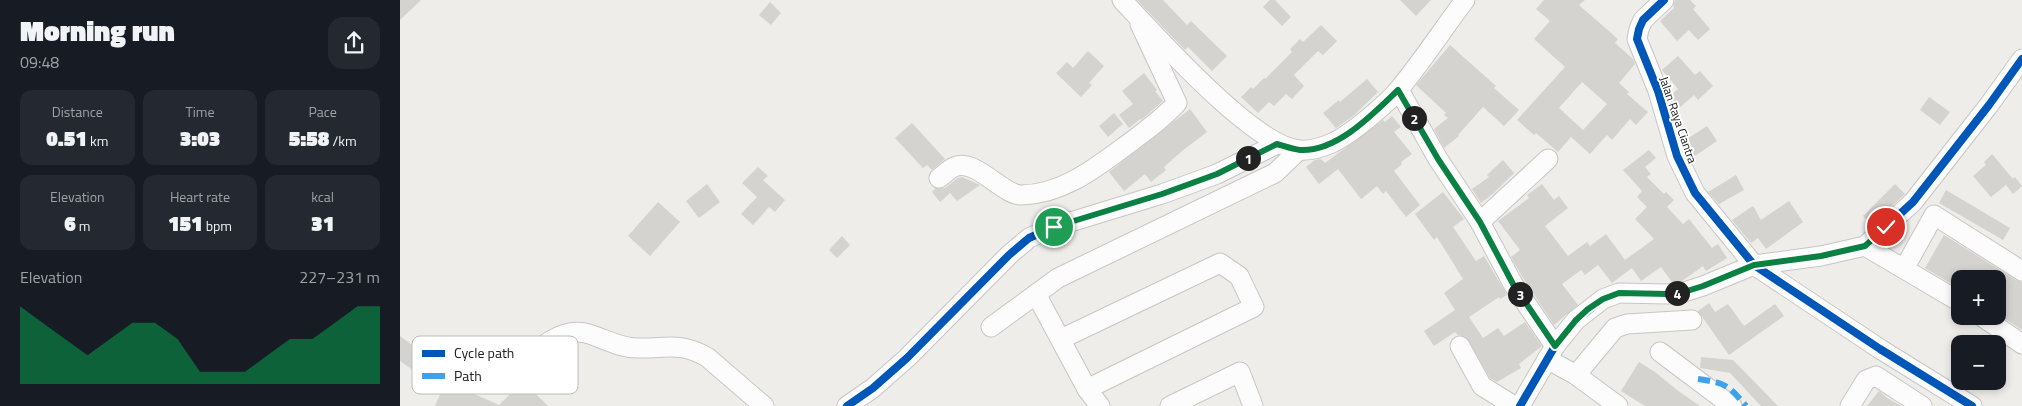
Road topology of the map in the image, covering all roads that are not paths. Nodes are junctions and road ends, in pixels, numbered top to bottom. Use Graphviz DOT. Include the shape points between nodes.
graph roads {
  1 [pos="1122,0"];
  2 [pos="1465,0"];
  3 [pos="1664,0"];
  4 [pos="1137,16"];
  5 [pos="2022,59"];
  6 [pos="1398,90"];
  7 [pos="1277,144"];
  8 [pos="1299,150"];
  9 [pos="1548,159"];
  10 [pos="940,178"];
  11 [pos="1480,222"];
  12 [pos="1865,246"];
  13 [pos="1754,265"];
  14 [pos="1904,269"];
  15 [pos="2022,271"];
  16 [pos="1036,294"];
  17 [pos="1951,297"];
  18 [pos="1692,320"];
  19 [pos="1994,325"];
  20 [pos="991,326"];
  21 [pos="560,336"];
  22 [pos="1060,339"];
  23 [pos="2022,344"];
  24 [pos="1460,346"];
  25 [pos="1551,352"];
  26 [pos="1660,352"];
  27 [pos="1576,375"];
  28 [pos="1087,389"];
  29 [pos="764,406"];
  30 [pos="848,406"];
  31 [pos="1100,406"];
  32 [pos="1170,406"];
  33 [pos="1253,406"];
  34 [pos="1514,406"];
  35 [pos="1520,406"];
  36 [pos="1618,406"];
  37 [pos="1732,406"];
  38 [pos="1850,406"];
  39 [pos="1922,406"];
  40 [pos="1972,406"];
  1 -- 4 [label="street"];
  2 -- 6 [label="street"];
  3 -- 13 [label="street, Jalan Raya Ciantra" via="1641,24 1637,39 1658,90 1686,177 1695,193"];
  4 -- 7 [label="street" via="1201,82"];
  4 -- 10 [label="street" via="1141,31 1177,103 1160,120 1075,180 1040,192 1017,195 989,176 961,165"];
  5 -- 12 [label="street" via="1913,202"];
  6 -- 8 [label="street" via="1335,142"];
  6 -- 11 [label="street"];
  7 -- 8 [label="street"];
  7 -- 30 [label="street" via="1217,174 1029,238 907,358"];
  8 -- 16 [label="street" via="1275,173 1058,278"];
  9 -- 11 [label="street"];
  11 -- 25 [label="street"];
  12 -- 13 [label="street"];
  12 -- 14 [label="street"];
  13 -- 25 [label="street" via="1684,292 1619,293 1603,299 1576,320"];
  13 -- 40 [label="street, Jalan Raya Ciantra"];
  14 -- 15 [label="street" via="1934,215"];
  14 -- 17 [label="street"];
  16 -- 20 [label="street"];
  16 -- 22 [label="street"];
  18 -- 27 [label="street" via="1627,324 1616,328"];
  19 -- 23 [label="street"];
  21 -- 29 [label="street" via="579,332 625,347 677,346 696,351"];
  22 -- 28 [label="street"];
  22 -- 28 [label="street" via="1220,263 1239,276 1254,307"];
  24 -- 34 [label="street" via="1482,386"];
  25 -- 27 [label="street"];
  25 -- 35 [label="street"];
  26 -- 37 [label="street"];
  27 -- 36 [label="street"];
  28 -- 31 [label="street"];
  32 -- 33 [label="street" via="1240,372"];
  38 -- 39 [label="street" via="1866,380 1876,376"];
}
